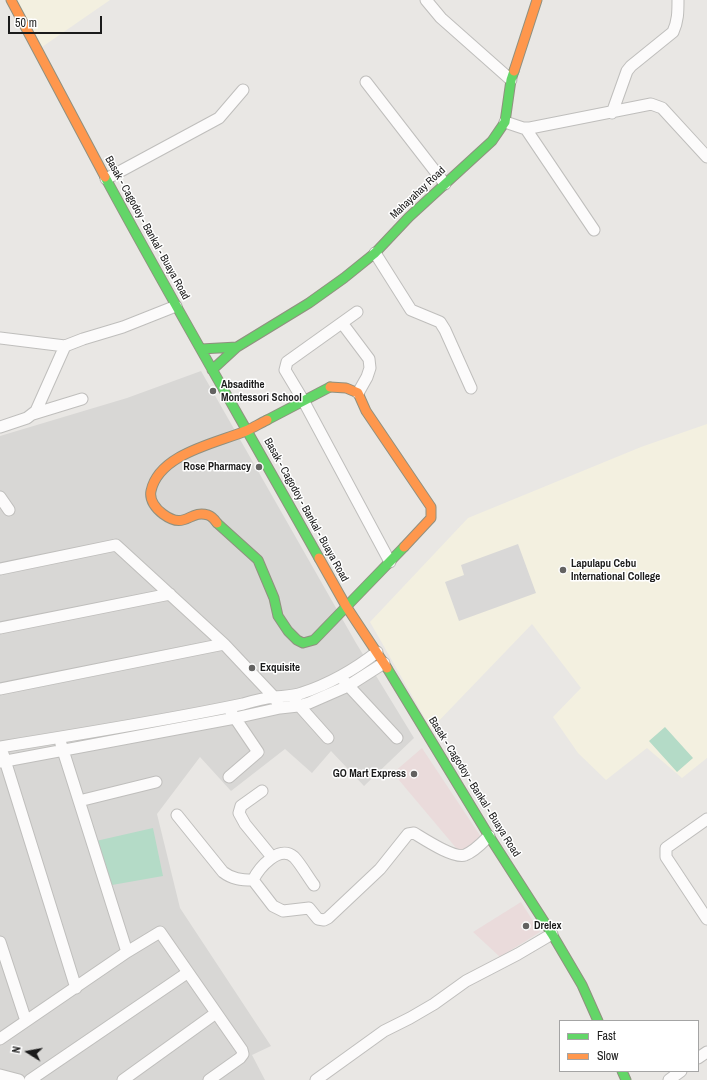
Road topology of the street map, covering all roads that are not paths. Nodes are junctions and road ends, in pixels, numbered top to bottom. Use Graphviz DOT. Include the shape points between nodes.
graph roads {
  1 [pos="11,0"];
  2 [pos="426,0"];
  3 [pos="536,0"];
  4 [pos="678,0"];
  5 [pos="510,80"];
  6 [pos="366,82"];
  7 [pos="243,90"];
  8 [pos="612,113"];
  9 [pos="505,122"];
  10 [pos="526,128"];
  11 [pos="707,157"];
  12 [pos="106,179"];
  13 [pos="445,184"];
  14 [pos="594,230"];
  15 [pos="375,253"];
  16 [pos="176,306"];
  17 [pos="357,312"];
  18 [pos="342,323"];
  19 [pos="0,338"];
  20 [pos="65,346"];
  21 [pos="237,347"];
  22 [pos="201,349"];
  23 [pos="212,370"];
  24 [pos="471,388"];
  25 [pos="358,393"];
  26 [pos="82,399"];
  27 [pos="303,400"];
  28 [pos="33,414"];
  29 [pos="0,427"];
  30 [pos="248,430"];
  31 [pos="0,498"];
  32 [pos="9,510"];
  33 [pos="390,562"];
  34 [pos="0,569"];
  35 [pos="170,594"];
  36 [pos="346,606"];
  37 [pos="0,628"];
  38 [pos="224,644"];
  39 [pos="377,652"];
  40 [pos="384,663"];
  41 [pos="340,677"];
  42 [pos="348,686"];
  43 [pos="0,690"];
  44 [pos="291,696"];
  45 [pos="274,697"];
  46 [pos="298,706"];
  47 [pos="228,707"];
  48 [pos="280,708"];
  49 [pos="235,718"];
  50 [pos="60,738"];
  51 [pos="328,738"];
  52 [pos="396,738"];
  53 [pos="1,747"];
  54 [pos="63,750"];
  55 [pos="2,761"];
  56 [pos="229,777"];
  57 [pos="156,782"];
  58 [pos="262,791"];
  59 [pos="79,801"];
  60 [pos="177,815"];
  61 [pos="707,819"];
  62 [pos="490,836"];
  63 [pos="272,857"];
  64 [pos="252,880"];
  65 [pos="314,885"];
  66 [pos="707,919"];
  67 [pos="552,934"];
  68 [pos="0,942"];
  69 [pos="127,952"];
  70 [pos="4,972"];
  71 [pos="187,973"];
  72 [pos="76,988"];
  73 [pos="216,1013"];
  74 [pos="598,1020"];
  75 [pos="26,1021"];
  76 [pos="0,1039"];
  77 [pos="680,1072"];
  78 [pos="0,1076"];
  79 [pos="225,1076"];
  80 [pos="19,1080"];
  81 [pos="30,1080"];
  82 [pos="123,1080"];
  83 [pos="209,1080"];
  84 [pos="316,1080"];
  85 [pos="669,1080"];
  1 -- 12 [label="street, Basak - Cagodoy - Bankal - Buaya Road"];
  2 -- 5 [label="street" via="441,18"];
  3 -- 5 [label="street, Mahayahay Road"];
  4 -- 8 [label="street" via="677,24 673,32 627,71"];
  5 -- 9 [label="street, Mahayahay Road"];
  6 -- 13 [label="street"];
  7 -- 12 [label="street" via="219,118"];
  8 -- 10 [label="street"];
  8 -- 11 [label="street" via="647,104 658,106"];
  9 -- 10 [label="street"];
  9 -- 13 [label="street, Mahayahay Road" via="483,150"];
  10 -- 14 [label="street"];
  12 -- 16 [label="street, Basak - Cagodoy - Bankal - Buaya Road"];
  13 -- 15 [label="street, Mahayahay Road"];
  15 -- 21 [label="street, Mahayahay Road" via="309,303"];
  15 -- 24 [label="street" via="410,310 440,322"];
  16 -- 20 [label="street"];
  16 -- 22 [label="street, Basak - Cagodoy - Bankal - Buaya Road"];
  17 -- 18 [label="street"];
  18 -- 25 [label="street" via="369,358 370,368"];
  18 -- 27 [label="street" via="286,362 285,370"];
  19 -- 20 [label="street"];
  20 -- 28 [label="street"];
  21 -- 22 [label="street, Mahayahay Road"];
  21 -- 23 [label="street, Mahayahay Road"];
  22 -- 23 [label="street, Basak - Cagodoy - Bankal - Buaya Road"];
  23 -- 30 [label="street, Basak - Cagodoy - Bankal - Buaya Road"];
  25 -- 27 [label="street" via="346,388 330,387"];
  25 -- 33 [label="street" via="366,410 432,507 431,518"];
  26 -- 28 [label="street"];
  27 -- 30 [label="street"];
  27 -- 33 [label="street"];
  28 -- 29 [label="street"];
  30 -- 36 [label="street, Basak - Cagodoy - Bankal - Buaya Road"];
  30 -- 36 [label="street" via="189,452 172,462 158,475 152,486 150,496 153,504 162,514 173,520 184,521 195,514 209,515 258,560 274,598 278,616 297,640 303,643 314,640"];
  31 -- 32 [label="street"];
  33 -- 36 [label="street"];
  34 -- 35 [label="street" via="116,545"];
  35 -- 37 [label="street"];
  35 -- 38 [label="street"];
  36 -- 39 [label="street, Basak - Cagodoy - Bankal - Buaya Road"];
  38 -- 43 [label="street"];
  38 -- 45 [label="street"];
  39 -- 40 [label="street, Basak - Cagodoy - Bankal - Buaya Road"];
  39 -- 41 [label="street"];
  40 -- 42 [label="street"];
  40 -- 62 [label="street, Basak - Cagodoy - Bankal - Buaya Road"];
  41 -- 42 [label="street"];
  41 -- 44 [label="street"];
  42 -- 46 [label="street"];
  42 -- 52 [label="street"];
  44 -- 45 [label="street"];
  44 -- 46 [label="street"];
  45 -- 47 [label="street"];
  45 -- 48 [label="street"];
  46 -- 48 [label="street"];
  46 -- 51 [label="street"];
  47 -- 49 [label="street"];
  47 -- 50 [label="street"];
  48 -- 49 [label="street"];
  49 -- 54 [label="street"];
  49 -- 56 [label="street" via="258,752"];
  50 -- 53 [label="street"];
  50 -- 54 [label="street"];
  53 -- 55 [label="street"];
  54 -- 55 [label="street"];
  54 -- 59 [label="street"];
  55 -- 72 [label="street"];
  57 -- 59 [label="street"];
  58 -- 63 [label="street" via="241,806 239,813"];
  59 -- 69 [label="street"];
  60 -- 64 [label="street" via="223,872 231,878"];
  61 -- 66 [label="street" via="666,848 666,858"];
  62 -- 64 [label="street" via="463,856 453,854 414,833 408,834 380,869 324,920 318,919 309,908 283,912 273,906"];
  62 -- 67 [label="street, Basak - Cagodoy - Bankal - Buaya Road"];
  63 -- 64 [label="street" via="261,866"];
  63 -- 65 [label="street" via="282,854 293,857"];
  67 -- 74 [label="street, Basak - Cagodoy - Bankal - Buaya Road" via="582,985"];
  67 -- 84 [label="street" via="466,981 434,1004 384,1031"];
  68 -- 70 [label="street"];
  69 -- 71 [label="street" via="160,932"];
  69 -- 72 [label="street"];
  70 -- 75 [label="street"];
  71 -- 73 [label="street"];
  71 -- 81 [label="street"];
  72 -- 75 [label="street"];
  73 -- 79 [label="street" via="243,1054"];
  73 -- 82 [label="street"];
  75 -- 76 [label="street"];
  77 -- 85 [label="street"];
  78 -- 80 [label="street"];
  79 -- 83 [label="street"];
}
